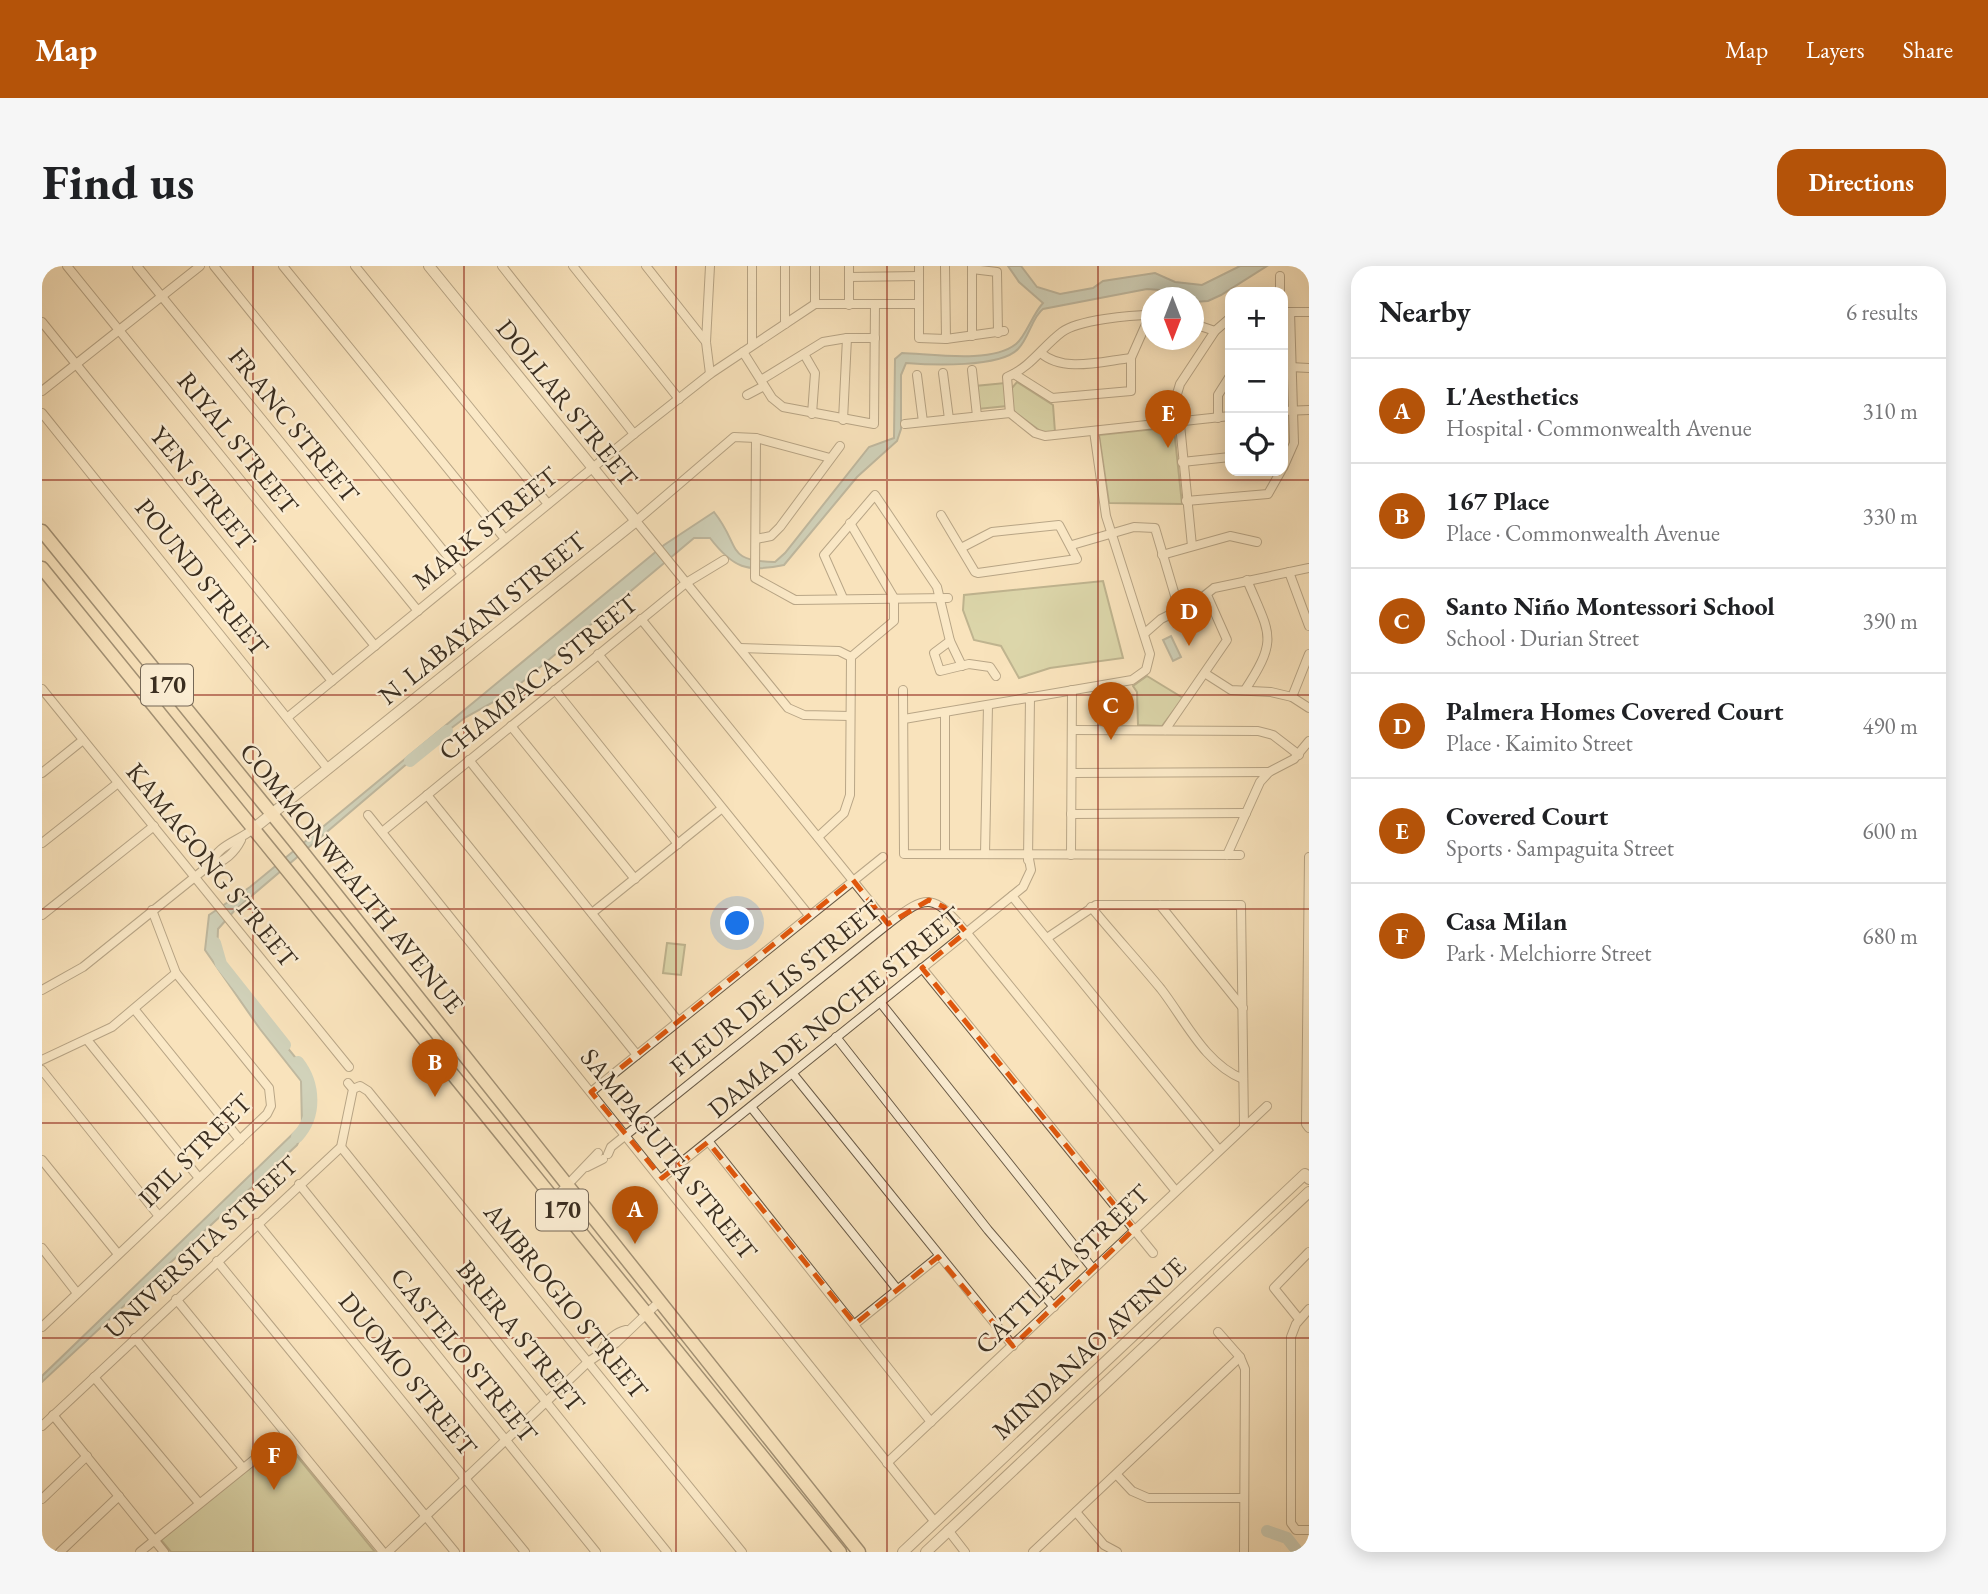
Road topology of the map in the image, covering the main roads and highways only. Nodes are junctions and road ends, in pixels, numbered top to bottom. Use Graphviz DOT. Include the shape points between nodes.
graph roads {
  1 [pos="42,531"];
  2 [pos="42,568"];
  3 [pos="840,1552"];
  4 [pos="859,1552"];
  1 -- 4 [label="main road, COMMONWEALTH AVENUE / 170"];
  2 -- 3 [label="main road, COMMONWEALTH AVENUE / 170"];
}
